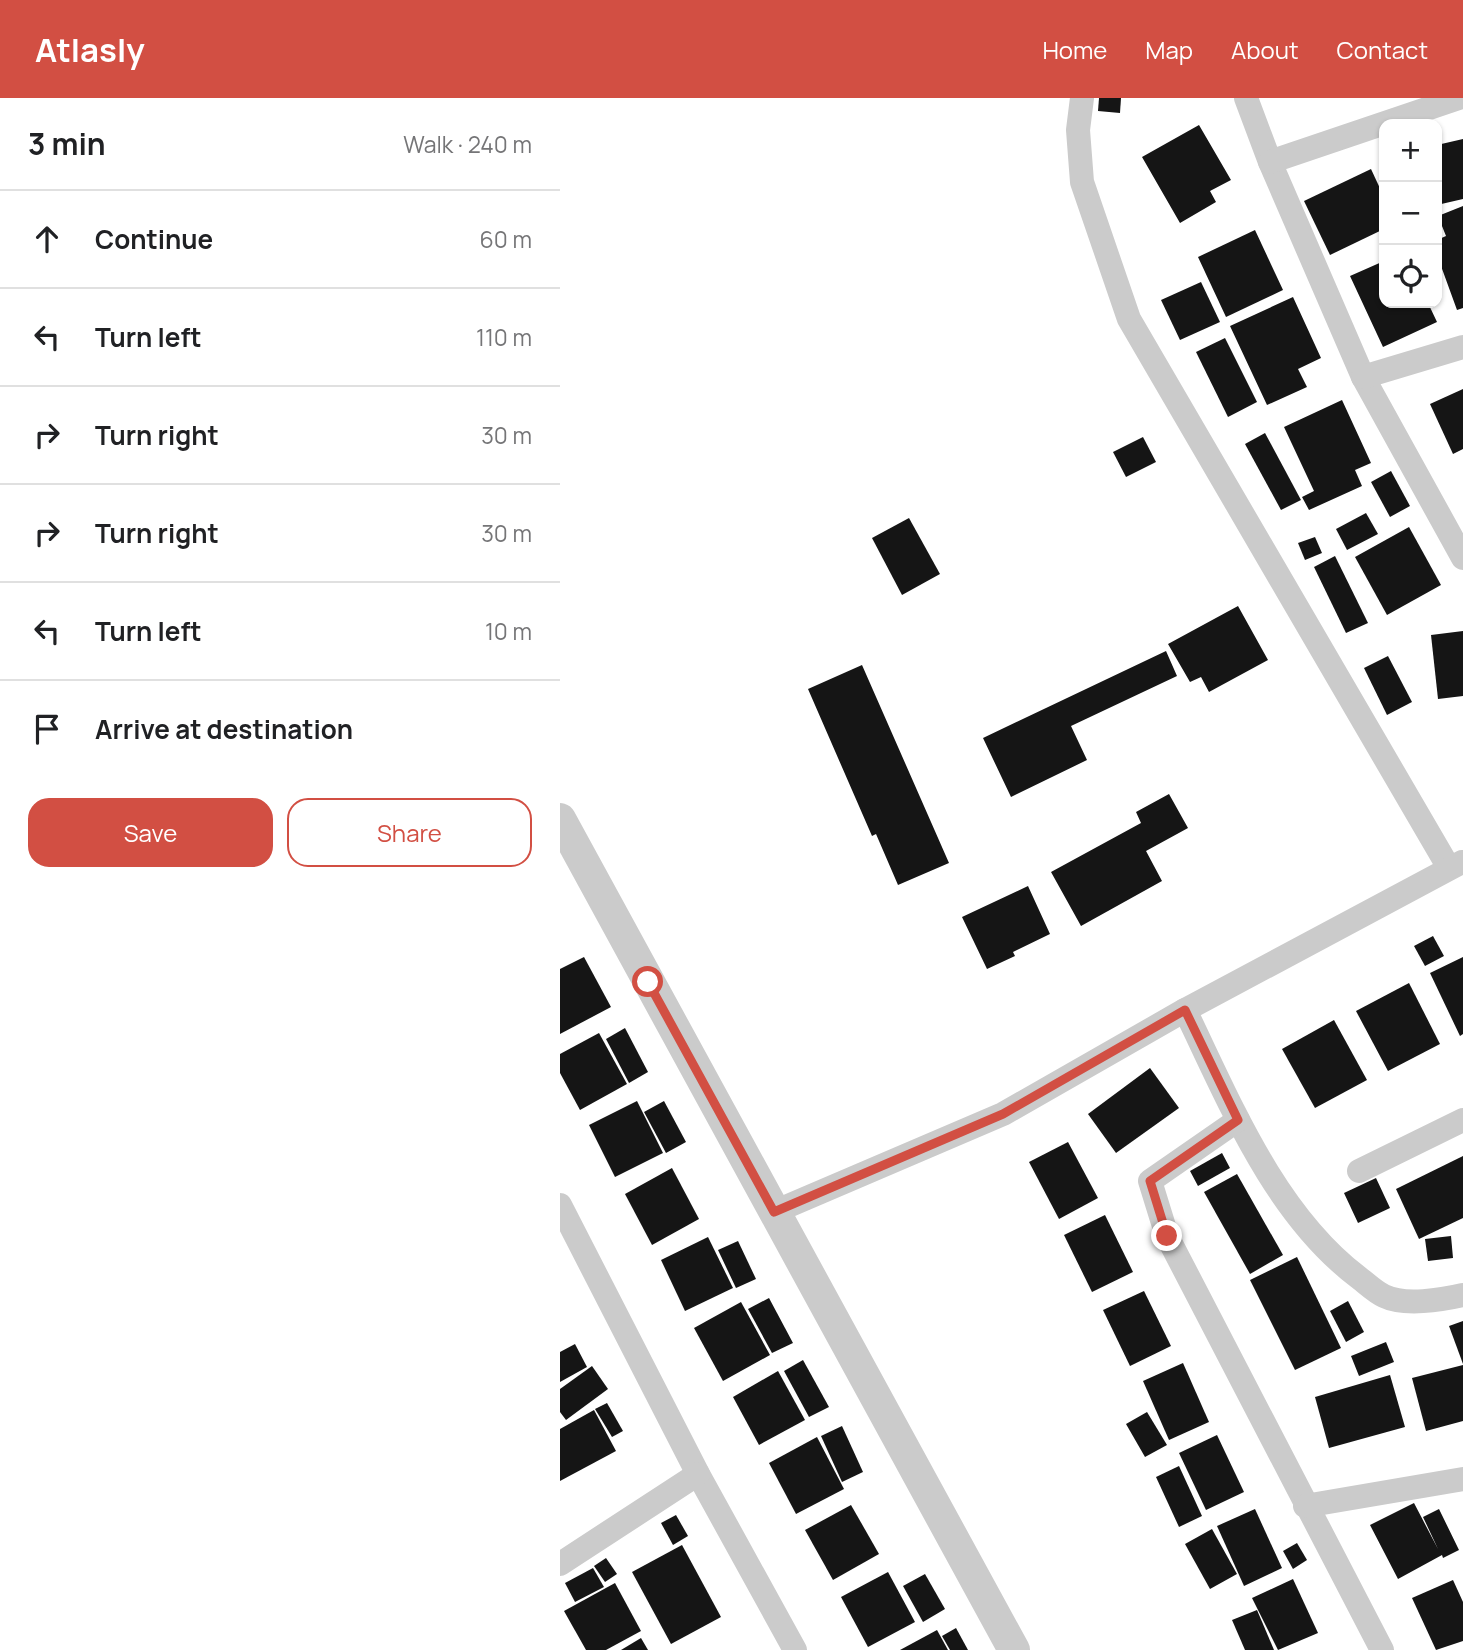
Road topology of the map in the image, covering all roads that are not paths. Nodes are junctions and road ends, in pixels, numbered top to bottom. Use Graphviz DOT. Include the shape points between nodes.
graph roads {
  1 [pos="1082,98"];
  2 [pos="1246,98"];
  3 [pos="1459,98"];
  4 [pos="1270,162"];
  5 [pos="1463,347"];
  6 [pos="1363,377"];
  7 [pos="1463,558"];
  8 [pos="560,819"];
  9 [pos="1456,865"];
  10 [pos="1185,1010"];
  11 [pos="1238,1120"];
  12 [pos="1463,1120"];
  13 [pos="1359,1171"];
  14 [pos="560,1205"];
  15 [pos="774,1212"];
  16 [pos="567,1234"];
  17 [pos="1463,1295"];
  18 [pos="698,1474"];
  19 [pos="1463,1479"];
  20 [pos="1305,1506"];
  21 [pos="560,1564"];
  22 [pos="794,1650"];
  23 [pos="1014,1650"];
  24 [pos="1382,1650"];
  1 -- 9 [label="street" via="1077,130 1082,182 1129,318"];
  2 -- 4 [label="street"];
  3 -- 4 [label="street"];
  4 -- 6 [label="street"];
  5 -- 6 [label="street"];
  6 -- 7 [label="street"];
  8 -- 15 [label="street"];
  9 -- 10 [label="street"];
  10 -- 11 [label="street"];
  10 -- 15 [label="street" via="1003,1114"];
  11 -- 17 [label="street" via="1285,1197 1333,1257 1385,1297 1436,1302"];
  11 -- 20 [label="street" via="1150,1181 1167,1236"];
  12 -- 13 [label="street"];
  14 -- 16 [label="street"];
  15 -- 23 [label="street"];
  16 -- 18 [label="street"];
  18 -- 21 [label="street"];
  18 -- 22 [label="street"];
  19 -- 20 [label="street"];
  20 -- 24 [label="street"];
}
